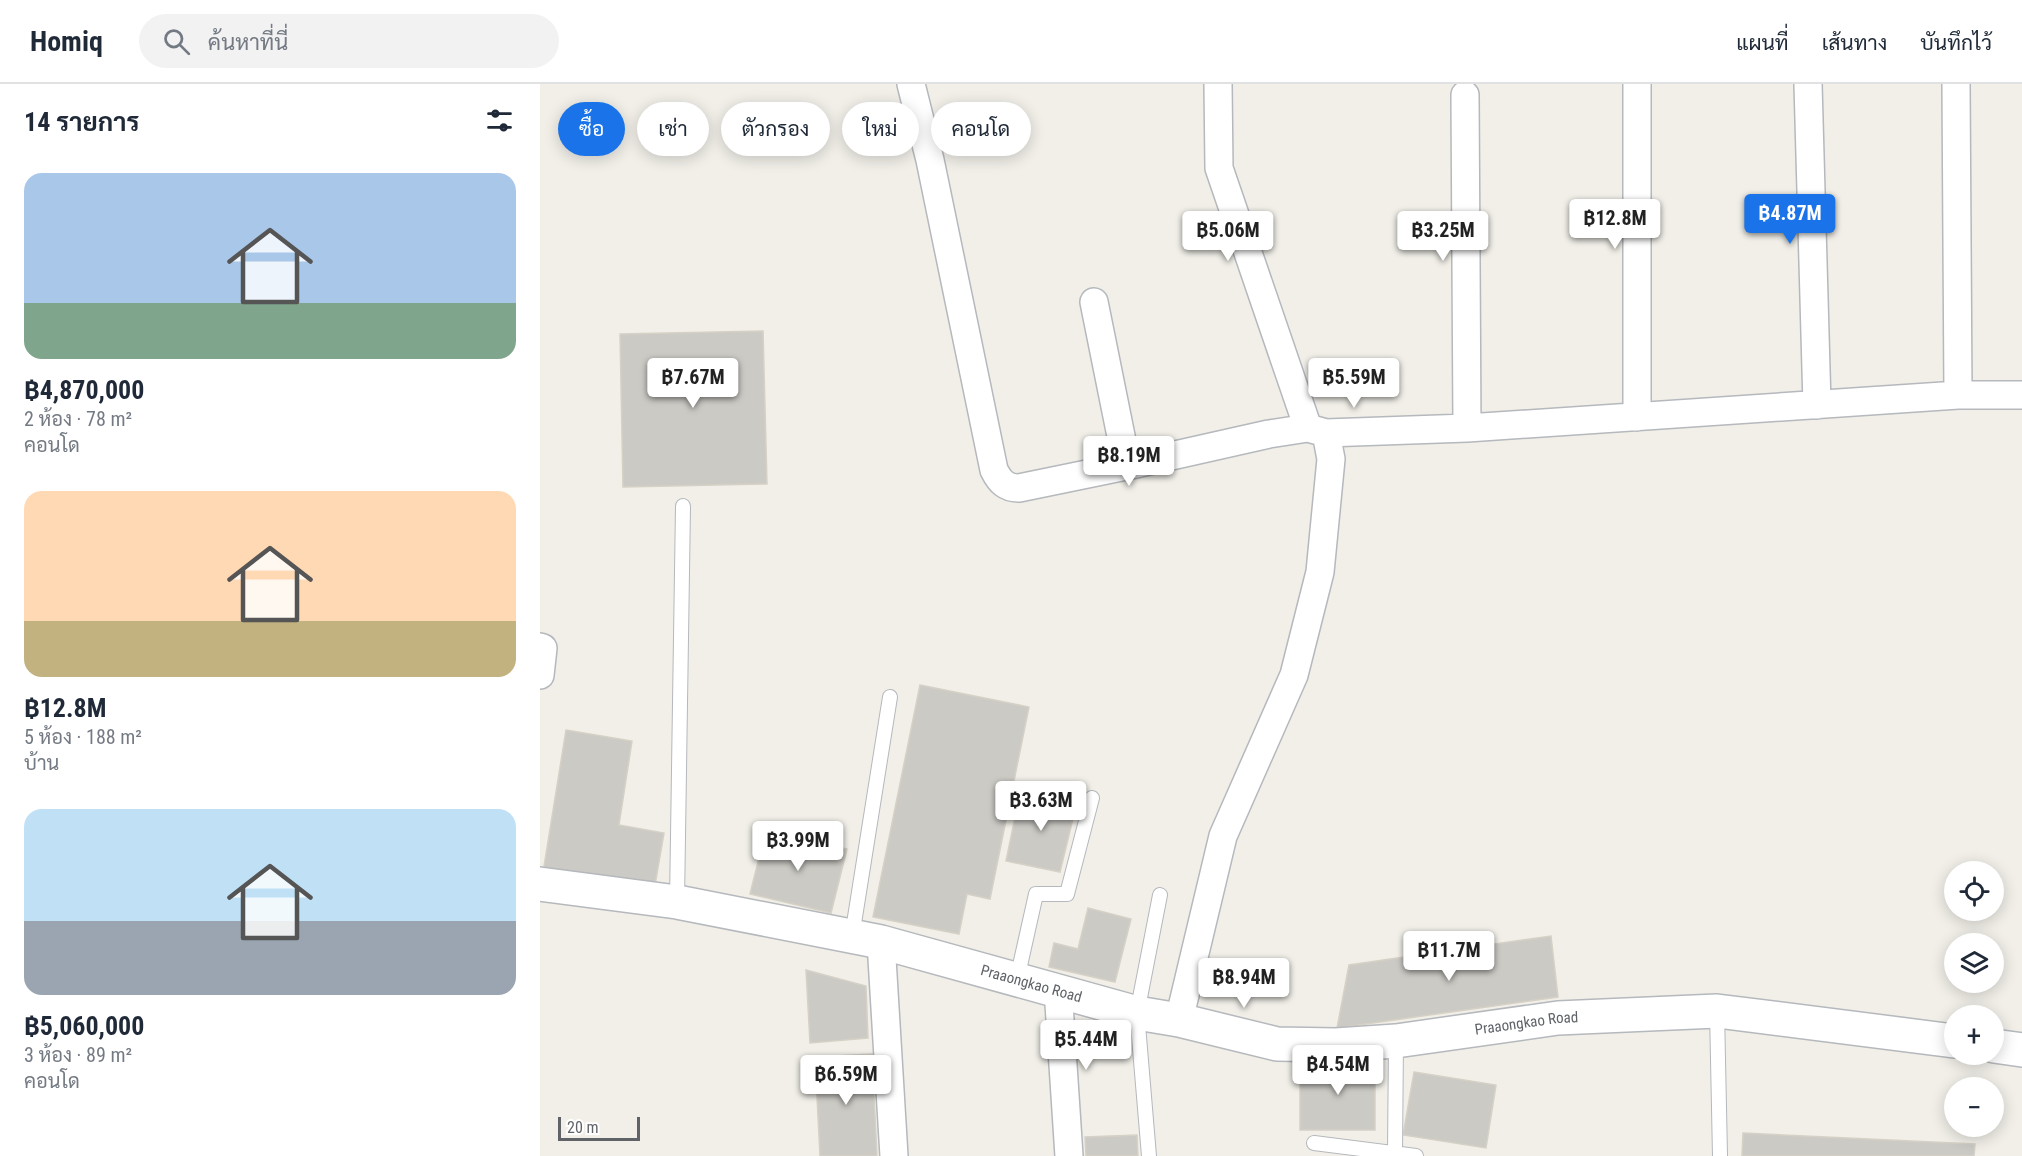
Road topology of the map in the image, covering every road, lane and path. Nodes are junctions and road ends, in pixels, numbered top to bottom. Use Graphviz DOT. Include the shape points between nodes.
graph roads {
  1 [pos="911,84"];
  2 [pos="1218,84"];
  3 [pos="1637,84"];
  4 [pos="1808,84"];
  5 [pos="1956,84"];
  6 [pos="1465,95"];
  7 [pos="1094,302"];
  8 [pos="1958,395"];
  9 [pos="2022,395"];
  10 [pos="1817,405"];
  11 [pos="1637,417"];
  12 [pos="1467,428"];
  13 [pos="1317,431"];
  14 [pos="1131,465"];
  15 [pos="683,507"];
  16 [pos="540,647"];
  17 [pos="540,675"];
  18 [pos="890,697"];
  19 [pos="1092,798"];
  20 [pos="540,884"];
  21 [pos="1160,895"];
  22 [pos="678,902"];
  23 [pos="866,939"];
  24 [pos="1016,982"];
  25 [pos="1058,989"];
  26 [pos="1717,1011"];
  27 [pos="1137,1013"];
  28 [pos="1179,1020"];
  29 [pos="1944,1040"];
  30 [pos="1396,1041"];
  31 [pos="2004,1047"];
  32 [pos="2022,1050"];
  33 [pos="1314,1143"];
  34 [pos="1395,1152"];
  35 [pos="894,1156"];
  36 [pos="1069,1156"];
  37 [pos="1149,1156"];
  38 [pos="1416,1156"];
  39 [pos="1720,1156"];
  1 -- 14 [label="street" via="999,479 1019,488"];
  2 -- 13 [label="street" via="1219,168"];
  3 -- 11 [label="street"];
  4 -- 10 [label="street"];
  5 -- 8 [label="street"];
  6 -- 12 [label="street"];
  7 -- 14 [label="street" via="1122,441"];
  8 -- 9 [label="street"];
  8 -- 10 [label="street"];
  10 -- 11 [label="street"];
  11 -- 12 [label="street"];
  12 -- 13 [label="street"];
  13 -- 14 [label="street" via="1269,434"];
  13 -- 28 [label="street" via="1331,459 1320,572 1294,675 1223,836"];
  15 -- 22 [label="lane"];
  16 -- 17 [label="street"];
  18 -- 23 [label="lane"];
  19 -- 24 [label="lane" via="1067,894 1036,894"];
  20 -- 22 [label="street, Praaongkao Road"];
  21 -- 27 [label="lane"];
  22 -- 23 [label="street, Praaongkao Road"];
  23 -- 24 [label="street, Praaongkao Road"];
  23 -- 35 [label="street"];
  24 -- 25 [label="street, Praaongkao Road"];
  25 -- 27 [label="street, Praaongkao Road"];
  25 -- 36 [label="street"];
  26 -- 29 [label="street, Praaongkao Road"];
  26 -- 30 [label="street, Praaongkao Road" via="1558,1018"];
  26 -- 39 [label="lane"];
  27 -- 28 [label="street, Praaongkao Road"];
  27 -- 37 [label="lane"];
  28 -- 30 [label="street, Praaongkao Road" via="1277,1044 1336,1046"];
  30 -- 34 [label="lane"];
  31 -- 32 [label="street"];
  33 -- 34 [label="lane"];
  34 -- 38 [label="lane"];
}
